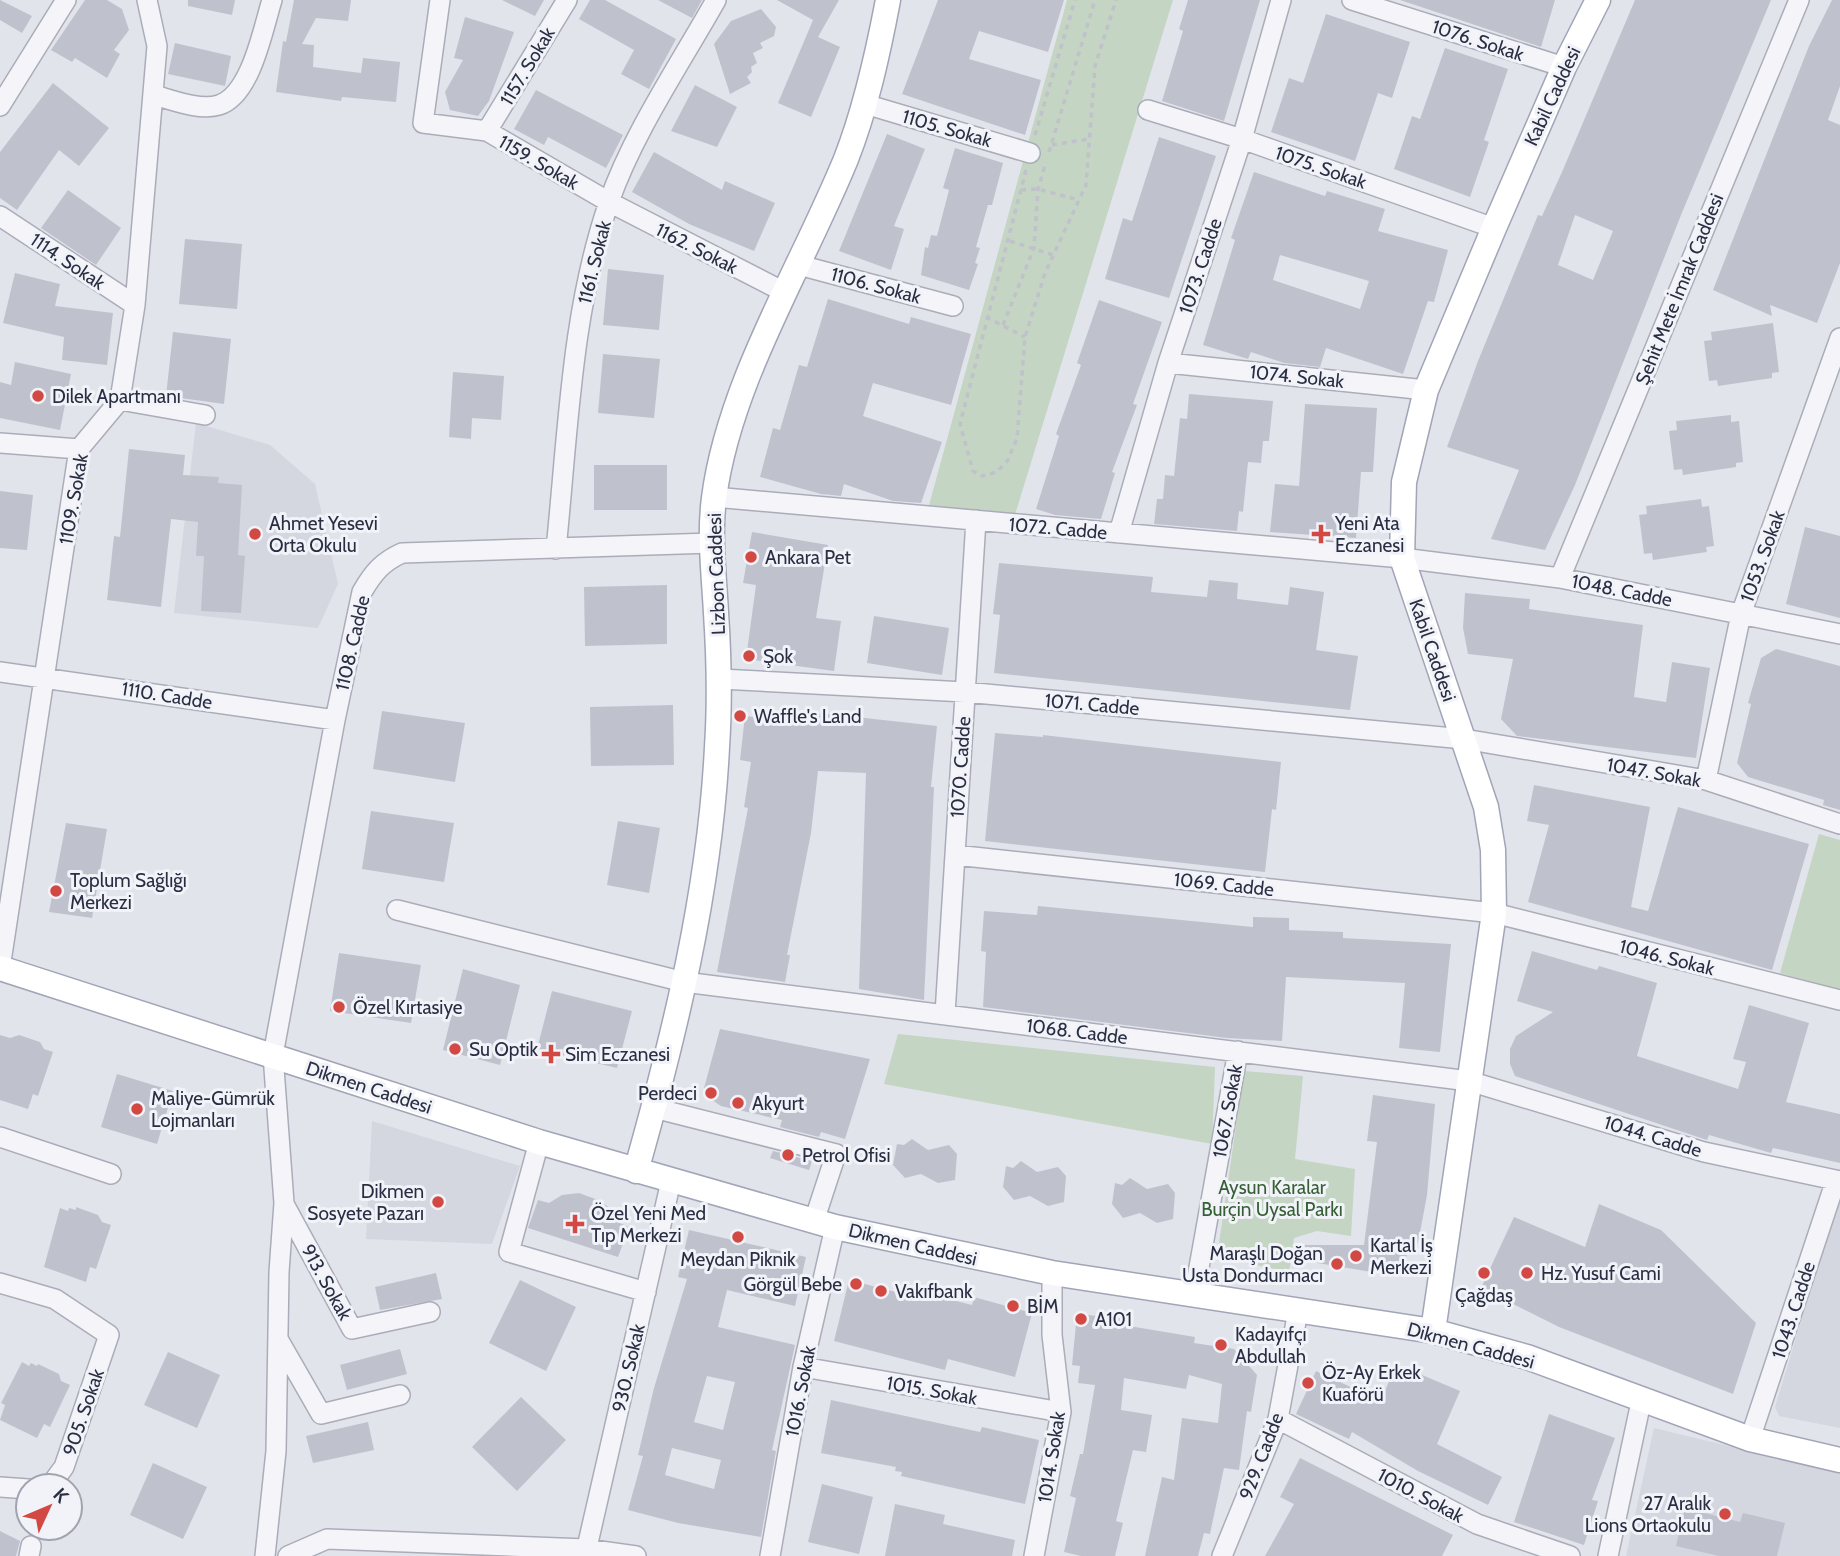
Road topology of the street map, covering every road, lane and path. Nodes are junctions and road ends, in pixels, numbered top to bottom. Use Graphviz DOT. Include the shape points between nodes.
graph roads {
  1 [pos="66,0"];
  2 [pos="147,0"];
  3 [pos="272,0"];
  4 [pos="440,0"];
  5 [pos="567,0"];
  6 [pos="716,0"];
  7 [pos="888,0"];
  8 [pos="1075,0"];
  9 [pos="1095,0"];
  10 [pos="1116,0"];
  11 [pos="1281,0"];
  12 [pos="1352,0"];
  13 [pos="1598,0"];
  14 [pos="1799,0"];
  15 [pos="1564,67"];
  16 [pos="154,95"];
  17 [pos="865,104"];
  18 [pos="0,106"];
  19 [pos="1148,110"];
  20 [pos="487,131"];
  21 [pos="1089,139"];
  22 [pos="1242,139"];
  23 [pos="1051,146"];
  24 [pos="1030,153"];
  25 [pos="1038,189"];
  26 [pos="1021,190"];
  27 [pos="1079,200"];
  28 [pos="609,202"];
  29 [pos="0,216"];
  30 [pos="1494,228"];
  31 [pos="1010,241"];
  32 [pos="1034,248"];
  33 [pos="1053,255"];
  34 [pos="799,265"];
  35 [pos="786,293"];
  36 [pos="135,305"];
  37 [pos="953,306"];
  38 [pos="986,317"];
  39 [pos="1003,325"];
  40 [pos="1025,337"];
  41 [pos="1840,338"];
  42 [pos="1168,363"];
  43 [pos="1426,390"];
  44 [pos="120,400"];
  45 [pos="205,415"];
  46 [pos="0,443"];
  47 [pos="79,449"];
  48 [pos="714,497"];
  49 [pos="976,520"];
  50 [pos="1119,533"];
  51 [pos="712,543"];
  52 [pos="556,549"];
  53 [pos="1402,558"];
  54 [pos="1560,578"];
  55 [pos="1741,614"];
  56 [pos="1840,634"];
  57 [pos="0,672"];
  58 [pos="46,677"];
  59 [pos="720,679"];
  60 [pos="965,692"];
  61 [pos="335,720"];
  62 [pos="1464,739"];
  63 [pos="1706,780"];
  64 [pos="1840,824"];
  65 [pos="955,855"];
  66 [pos="397,910"];
  67 [pos="1494,913"];
  68 [pos="0,968"];
  69 [pos="684,982"];
  70 [pos="1840,1000"];
  71 [pos="945,1014"];
  72 [pos="1238,1051"];
  73 [pos="273,1055"];
  74 [pos="1469,1081"];
  75 [pos="654,1108"];
  76 [pos="0,1137"];
  77 [pos="539,1142"];
  78 [pos="636,1171"];
  79 [pos="111,1174"];
  80 [pos="671,1181"];
  81 [pos="1838,1181"];
  82 [pos="284,1203"];
  83 [pos="825,1224"];
  84 [pos="1052,1273"];
  85 [pos="0,1283"];
  86 [pos="646,1292"];
  87 [pos="1194,1295"];
  88 [pos="1298,1311"];
  89 [pos="430,1312"];
  90 [pos="1433,1331"];
  91 [pos="278,1338"];
  92 [pos="803,1367"];
  93 [pos="400,1395"];
  94 [pos="1642,1402"];
  95 [pos="1060,1412"];
  96 [pos="1278,1419"];
  97 [pos="1750,1439"];
  98 [pos="1840,1460"];
  99 [pos="60,1472"];
  100 [pos="585,1553"];
  101 [pos="265,1556"];
  102 [pos="288,1556"];
  103 [pos="636,1556"];
  104 [pos="770,1556"];
  105 [pos="1034,1556"];
  106 [pos="1222,1556"];
  107 [pos="1570,1556"];
  108 [pos="1608,1556"];
  1 -- 18 [label="street"];
  2 -- 16 [label="street" via="157,46"];
  3 -- 16 [label="street" via="250,69 235,95 218,105"];
  4 -- 20 [label="street, 1159. Sokak" via="423,123"];
  5 -- 20 [label="street, 1157. Sokak"];
  6 -- 28 [label="street, 1161. Sokak" via="632,151"];
  7 -- 17 [label="main road, Lizbon Caddesi"];
  8 -- 24 [label="path"];
  9 -- 23 [label="path"];
  10 -- 21 [label="path" via="1095,66"];
  11 -- 22 [label="street, 1073. Cadde"];
  12 -- 15 [label="street, 1076. Sokak"];
  13 -- 15 [label="main road, Kabil Caddesi"];
  14 -- 54 [label="street, Şehit Mete İmrak Caddesi"];
  15 -- 30 [label="main road, Kabil Caddesi"];
  16 -- 36 [label="street"];
  17 -- 24 [label="street, 1105. Sokak"];
  17 -- 34 [label="main road, Lizbon Caddesi"];
  19 -- 22 [label="street, 1075. Sokak"];
  20 -- 28 [label="street, 1159. Sokak"];
  21 -- 23 [label="path"];
  21 -- 27 [label="path" via="1086,185"];
  22 -- 30 [label="street, 1075. Sokak"];
  22 -- 42 [label="street, 1073. Cadde"];
  23 -- 24 [label="path"];
  23 -- 25 [label="path"];
  24 -- 26 [label="path"];
  25 -- 26 [label="path"];
  25 -- 27 [label="path"];
  25 -- 32 [label="path"];
  26 -- 31 [label="path"];
  27 -- 33 [label="path"];
  28 -- 35 [label="street, 1162. Sokak"];
  28 -- 52 [label="street, 1161. Sokak" via="581,311"];
  29 -- 36 [label="street, 1114. Sokak"];
  30 -- 43 [label="main road, Kabil Caddesi"];
  31 -- 32 [label="path"];
  31 -- 38 [label="path"];
  32 -- 33 [label="path"];
  32 -- 39 [label="path"];
  33 -- 40 [label="path"];
  34 -- 35 [label="main road, Lizbon Caddesi"];
  34 -- 37 [label="street, 1106. Sokak"];
  35 -- 48 [label="main road, Lizbon Caddesi" via="736,408"];
  36 -- 44 [label="street"];
  38 -- 39 [label="path"];
  38 -- 40 [label="path" via="960,424 973,471 982,476 997,472 1017,438"];
  39 -- 40 [label="path"];
  41 -- 55 [label="street, 1053. Sokak"];
  42 -- 43 [label="street, 1074. Sokak"];
  42 -- 50 [label="street, 1073. Cadde"];
  43 -- 53 [label="main road, Kabil Caddesi" via="1404,482"];
  44 -- 45 [label="street"];
  44 -- 47 [label="street, 1109. Sokak"];
  46 -- 47 [label="street"];
  47 -- 58 [label="street, 1109. Sokak"];
  48 -- 49 [label="street, 1072. Cadde"];
  48 -- 51 [label="main road, Lizbon Caddesi"];
  49 -- 50 [label="street, 1072. Cadde"];
  49 -- 60 [label="street, 1070. Cadde"];
  50 -- 53 [label="street, 1072. Cadde"];
  51 -- 52 [label="street, 1108. Cadde"];
  51 -- 59 [label="main road, Lizbon Caddesi"];
  52 -- 61 [label="street, 1108. Cadde" via="402,554 386,561 372,573 362,592"];
  53 -- 54 [label="street, 1048. Cadde"];
  53 -- 62 [label="main road, Kabil Caddesi"];
  54 -- 55 [label="street, 1048. Cadde"];
  55 -- 56 [label="street, 1048. Cadde"];
  55 -- 63 [label="street, 1053. Sokak"];
  57 -- 58 [label="street, 1110. Cadde"];
  58 -- 61 [label="street, 1110. Cadde"];
  58 -- 68 [label="street, 1109. Sokak"];
  59 -- 60 [label="street, 1071. Cadde"];
  59 -- 69 [label="main road, Lizbon Caddesi" via="712,812"];
  60 -- 62 [label="street, 1071. Cadde"];
  60 -- 65 [label="street, 1070. Cadde"];
  61 -- 73 [label="street, 1108. Cadde"];
  62 -- 63 [label="street, 1047. Sokak"];
  62 -- 67 [label="main road, Kabil Caddesi" via="1486,807 1493,850"];
  63 -- 64 [label="street, 1047. Sokak"];
  65 -- 67 [label="street, 1069. Cadde"];
  65 -- 71 [label="street, 1070. Cadde"];
  66 -- 69 [label="street, 1068. Cadde"];
  67 -- 70 [label="street, 1046. Sokak"];
  67 -- 74 [label="main road, Kabil Caddesi"];
  68 -- 73 [label="main road, Dikmen Caddesi"];
  69 -- 71 [label="street, 1068. Cadde"];
  69 -- 75 [label="main road, Lizbon Caddesi"];
  71 -- 72 [label="street, 1068. Cadde"];
  72 -- 74 [label="street, 1068. Cadde"];
  72 -- 87 [label="street, 1067. Sokak"];
  73 -- 77 [label="main road, Dikmen Caddesi"];
  73 -- 82 [label="street, 913. Sokak"];
  74 -- 81 [label="street, 1044. Cadde" via="1704,1152"];
  74 -- 90 [label="main road, Kabil Caddesi"];
  75 -- 78 [label="main road, Lizbon Caddesi"];
  75 -- 83 [label="street, 1016. Sokak" via="836,1154"];
  76 -- 79 [label="street"];
  77 -- 78 [label="main road, Dikmen Caddesi"];
  77 -- 86 [label="street" via="509,1252"];
  78 -- 80 [label="main road, Dikmen Caddesi"];
  80 -- 83 [label="main road, Dikmen Caddesi"];
  80 -- 86 [label="street, 930. Sokak"];
  81 -- 97 [label="street, 1043. Cadde"];
  82 -- 89 [label="street, 913. Sokak" via="352,1329"];
  82 -- 91 [label="street, 913. Sokak"];
  83 -- 84 [label="main road, Dikmen Caddesi"];
  83 -- 92 [label="street, 1016. Sokak"];
  84 -- 87 [label="main road, Dikmen Caddesi"];
  84 -- 95 [label="street, 1014. Sokak" via="1052,1335"];
  85 -- 99 [label="street, 905. Sokak" via="55,1299 109,1335"];
  86 -- 100 [label="street, 930. Sokak"];
  87 -- 88 [label="main road, Dikmen Caddesi"];
  88 -- 90 [label="main road, Dikmen Caddesi"];
  88 -- 96 [label="street, 929. Cadde"];
  90 -- 94 [label="main road, Dikmen Caddesi" via="1527,1357"];
  91 -- 93 [label="street" via="321,1414"];
  91 -- 101 [label="street, 913. Sokak" via="276,1451"];
  92 -- 95 [label="street, 1015. Sokak"];
  92 -- 104 [label="street, 1016. Sokak"];
  94 -- 97 [label="main road, Dikmen Caddesi"];
  94 -- 108 [label="street"];
  95 -- 105 [label="street, 1014. Sokak"];
  96 -- 106 [label="street, 929. Cadde"];
  96 -- 107 [label="street, 1010. Sokak" via="1477,1524"];
  97 -- 98 [label="main road, Dikmen Caddesi"];
  100 -- 102 [label="street" via="327,1539"];
  100 -- 103 [label="street"];
}
